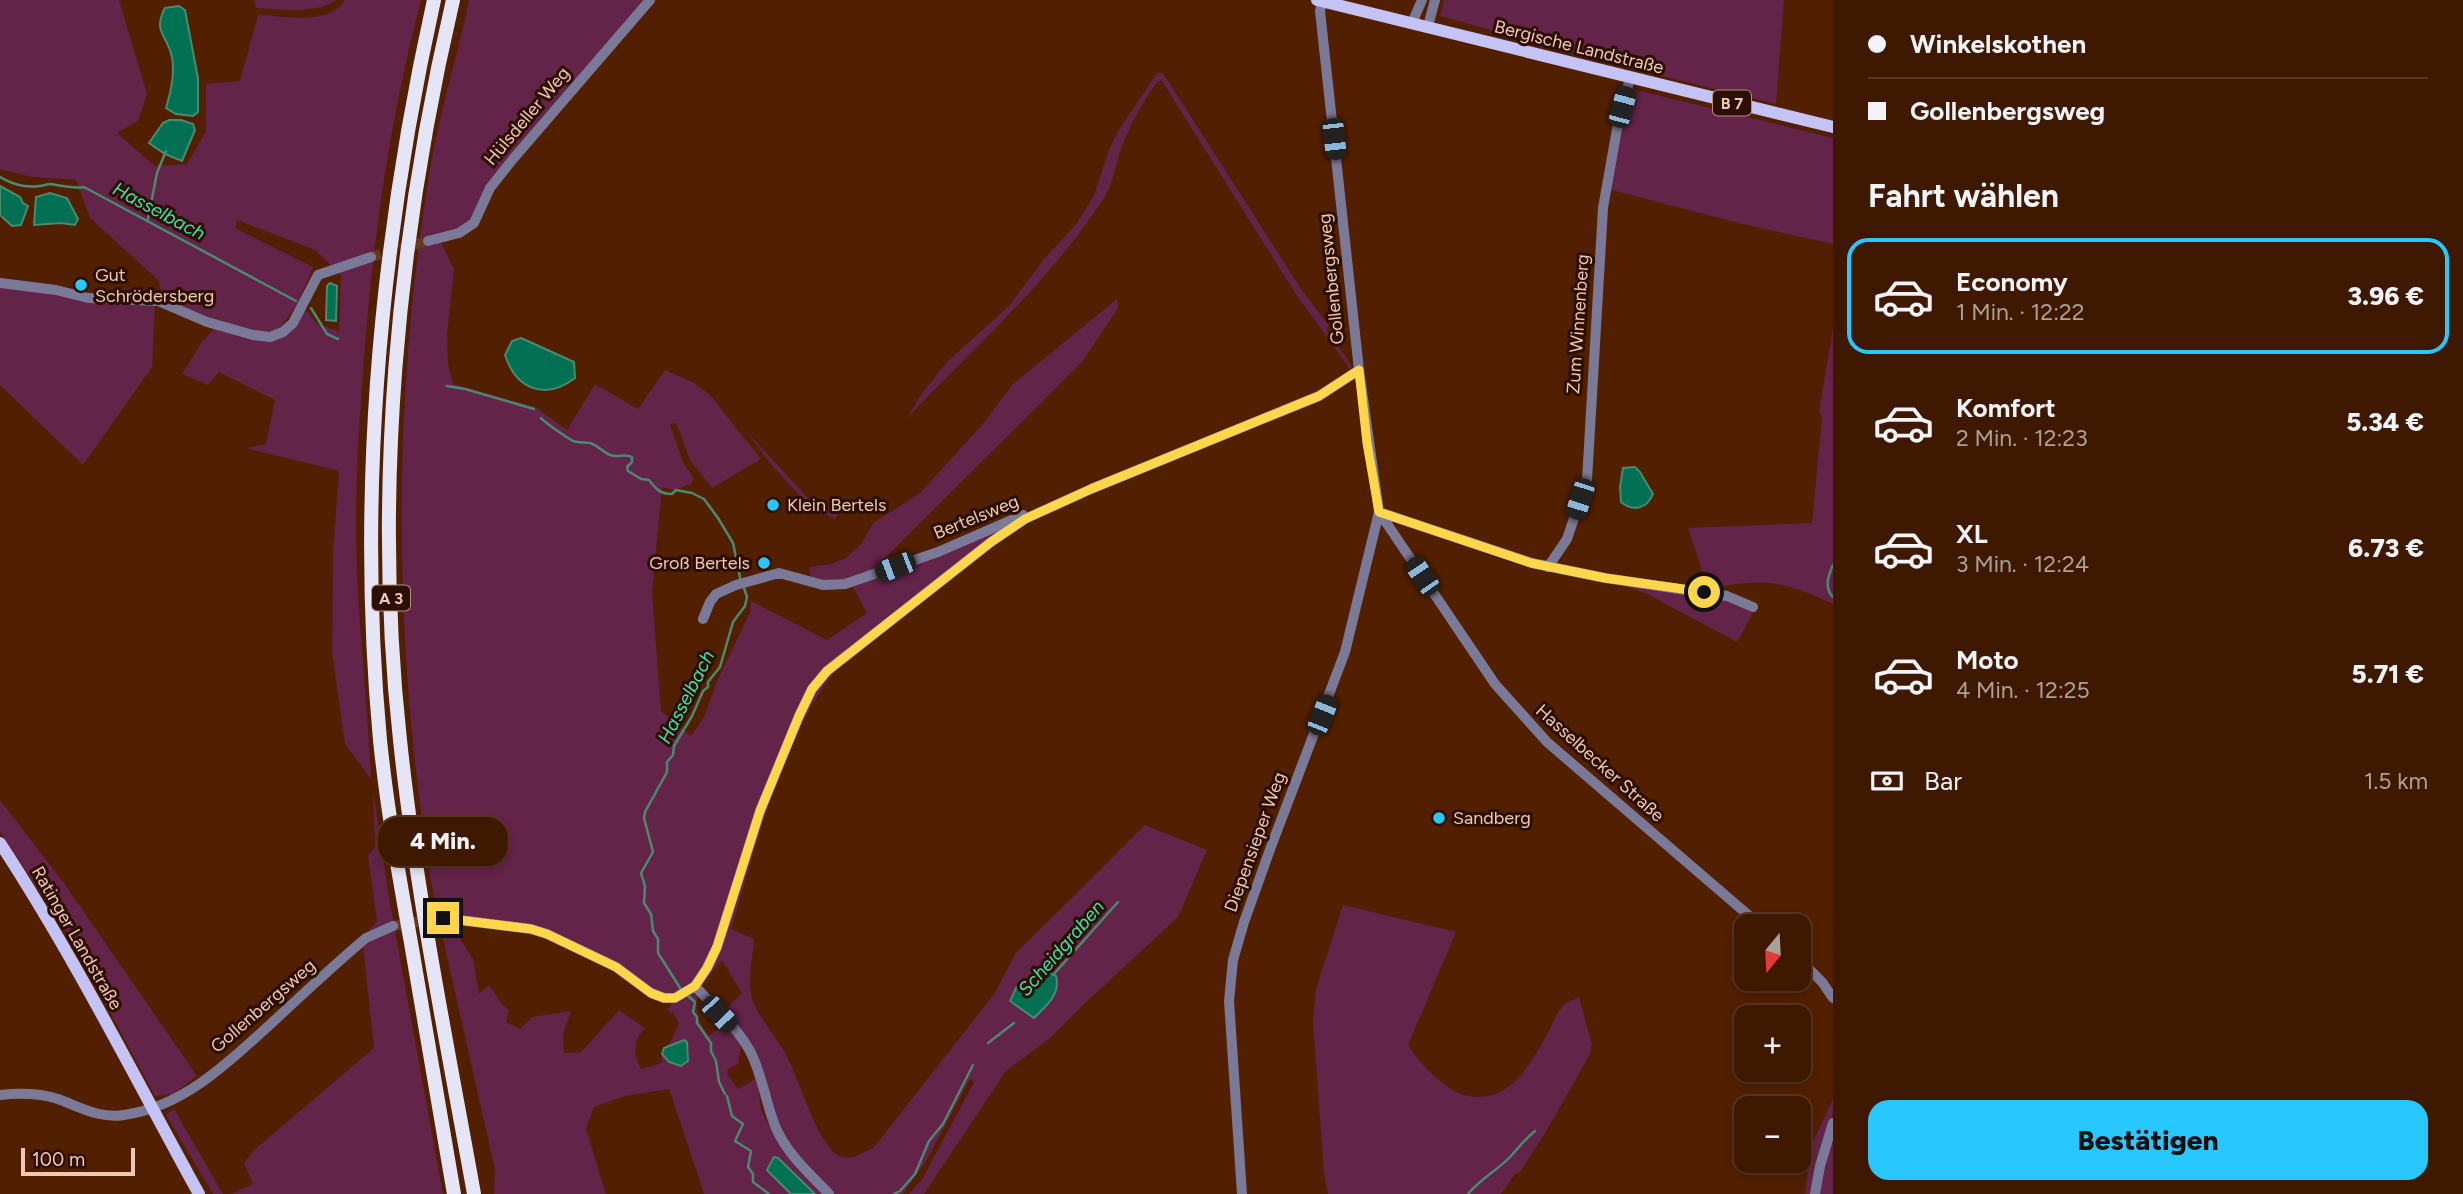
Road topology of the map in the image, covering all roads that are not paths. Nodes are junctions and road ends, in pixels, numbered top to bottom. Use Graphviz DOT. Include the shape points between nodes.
graph roads {
  1 [pos="434,0"];
  2 [pos="453,0"];
  3 [pos="650,0"];
  4 [pos="1422,0"];
  5 [pos="1435,0"];
  6 [pos="1319,1"];
  7 [pos="1412,23"];
  8 [pos="1428,26"];
  9 [pos="1630,78"];
  10 [pos="1833,127"];
  11 [pos="428,241"];
  12 [pos="371,257"];
  13 [pos="0,283"];
  14 [pos="1359,370"];
  15 [pos="1379,512"];
  16 [pos="1036,513"];
  17 [pos="1548,567"];
  18 [pos="1754,607"];
  19 [pos="703,619"];
  20 [pos="0,843"];
  21 [pos="1747,914"];
  22 [pos="443,918"];
  23 [pos="393,926"];
  24 [pos="1811,971"];
  25 [pos="692,987"];
  26 [pos="1833,998"];
  27 [pos="0,1096"];
  28 [pos="153,1108"];
  29 [pos="1833,1123"];
  30 [pos="199,1194"];
  31 [pos="454,1194"];
  32 [pos="474,1194"];
  33 [pos="830,1194"];
  34 [pos="1241,1194"];
  35 [pos="1815,1194"];
  1 -- 31 [label="highway, A 3" via="389,252 375,399 371,564 375,671 391,829"];
  2 -- 32 [label="highway, A 3" via="423,142 401,305 391,458 391,601 411,828"];
  3 -- 11 [label="street, Hülsdeller Weg" via="490,188 474,223 459,233"];
  4 -- 7 [label="street"];
  5 -- 8 [label="street"];
  6 -- 7 [label="main road, Bergische Landstraße / B 7"];
  6 -- 14 [label="street, Gollenbergsweg"];
  7 -- 8 [label="main road, Bergische Landstraße / B 7"];
  8 -- 9 [label="main road, Bergische Landstraße / B 7"];
  9 -- 10 [label="main road, Bergische Landstraße / B 7"];
  9 -- 17 [label="street, Zum Winnenberg" via="1604,198 1587,480 1567,539"];
  12 -- 13 [label="street" via="318,275 293,323 270,337 207,322 158,302 88,298"];
  14 -- 15 [label="street, Hasselbecker Straße"];
  14 -- 16 [label="street" via="1319,396"];
  15 -- 17 [label="street"];
  15 -- 21 [label="street, Hasselbecker Straße" via="1495,684 1528,723"];
  15 -- 34 [label="street, Diepensieper Weg" via="1345,652 1233,960 1228,1001"];
  16 -- 19 [label="street, Bertelsweg" via="845,584 816,584 785,573 741,584 720,591"];
  16 -- 25 [label="street" via="991,542 838,662 812,689 760,811 717,947"];
  17 -- 18 [label="street" via="1727,596"];
  20 -- 28 [label="main road, Ratinger Landstraße" via="73,961"];
  22 -- 25 [label="street" via="547,934 616,967 657,996 675,998"];
  23 -- 28 [label="street, Gollenbergsweg" via="366,938 189,1091"];
  24 -- 26 [label="street"];
  25 -- 33 [label="street" via="749,1049 781,1139"];
  27 -- 28 [label="street, Gollenbergsweg" via="45,1097 97,1115 123,1116"];
  28 -- 30 [label="main road, Ratinger Landstraße"];
  29 -- 35 [label="street"];
}
